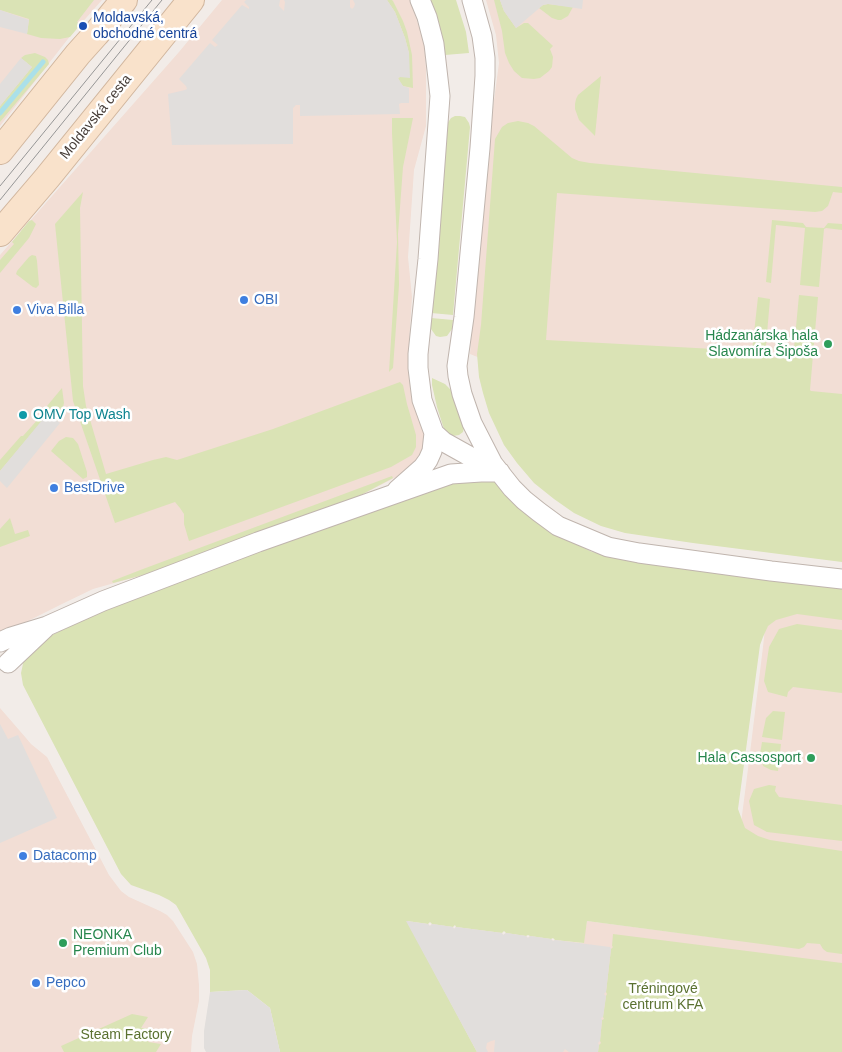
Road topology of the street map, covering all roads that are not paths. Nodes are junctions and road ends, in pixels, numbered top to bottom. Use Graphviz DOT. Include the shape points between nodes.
graph roads {
  1 [pos="124,0"];
  2 [pos="191,0"];
  3 [pos="420,0"];
  4 [pos="472,0"];
  5 [pos="0,151"];
  6 [pos="0,233"];
  7 [pos="472,423"];
  8 [pos="434,433"];
  9 [pos="468,455"];
  10 [pos="500,472"];
  11 [pos="451,474"];
  12 [pos="391,495"];
  13 [pos="842,579"];
  14 [pos="47,626"];
  15 [pos="0,642"];
  16 [pos="3,663"];
  1 -- 5 [label="street"];
  2 -- 6 [label="street, Moldavská cesta"];
  3 -- 8 [label="street" via="434,44 440,96 418,354 422,400"];
  4 -- 7 [label="street" via="482,36 485,76 458,376"];
  7 -- 9 [label="street"];
  7 -- 10 [label="street"];
  8 -- 9 [label="street" via="452,448"];
  8 -- 12 [label="street" via="428,460"];
  9 -- 10 [label="street"];
  9 -- 11 [label="street"];
  10 -- 11 [label="street"];
  10 -- 13 [label="street" via="524,500 558,526 608,547"];
  11 -- 12 [label="street"];
  12 -- 14 [label="street" via="189,568"];
  14 -- 15 [label="street"];
  14 -- 16 [label="street"];
}
